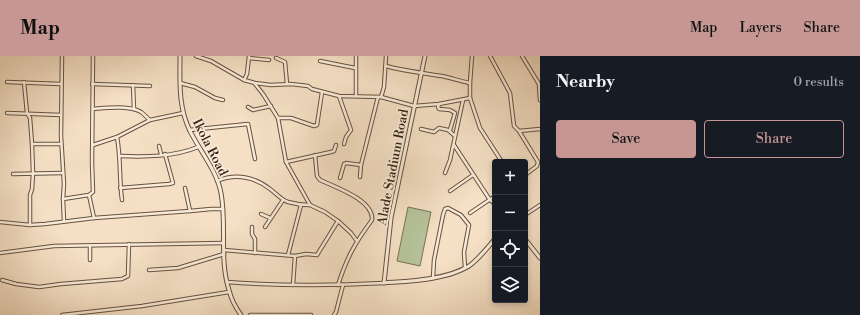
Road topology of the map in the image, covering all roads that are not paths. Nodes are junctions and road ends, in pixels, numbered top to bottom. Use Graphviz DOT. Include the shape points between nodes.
graph roads {
  1 [pos="62,56"];
  2 [pos="93,56"];
  3 [pos="180,56"];
  4 [pos="196,56"];
  5 [pos="356,56"];
  6 [pos="386,56"];
  7 [pos="425,56"];
  8 [pos="472,56"];
  9 [pos="490,56"];
  10 [pos="522,56"];
  11 [pos="249,57"];
  12 [pos="276,58"];
  13 [pos="269,60"];
  14 [pos="320,61"];
  15 [pos="386,66"];
  16 [pos="355,68"];
  17 [pos="421,74"];
  18 [pos="244,80"];
  19 [pos="7,82"];
  20 [pos="24,82"];
  21 [pos="180,83"];
  22 [pos="255,83"];
  23 [pos="470,83"];
  24 [pos="61,84"];
  25 [pos="92,84"];
  26 [pos="287,84"];
  27 [pos="133,85"];
  28 [pos="150,86"];
  29 [pos="322,92"];
  30 [pos="339,96"];
  31 [pos="356,96"];
  32 [pos="378,97"];
  33 [pos="382,97"];
  34 [pos="470,98"];
  35 [pos="464,99"];
  36 [pos="223,100"];
  37 [pos="540,100"];
  38 [pos="439,104"];
  39 [pos="271,106"];
  40 [pos="414,106"];
  41 [pos="248,107"];
  42 [pos="93,109"];
  43 [pos="134,109"];
  44 [pos="7,113"];
  45 [pos="27,113"];
  46 [pos="183,113"];
  47 [pos="61,115"];
  48 [pos="278,118"];
  49 [pos="150,120"];
  50 [pos="421,129"];
  51 [pos="540,129"];
  52 [pos="189,130"];
  53 [pos="450,130"];
  54 [pos="519,131"];
  55 [pos="455,136"];
  56 [pos="117,137"];
  57 [pos="32,144"];
  58 [pos="61,144"];
  59 [pos="344,144"];
  60 [pos="454,144"];
  61 [pos="92,145"];
  62 [pos="336,145"];
  63 [pos="159,146"];
  64 [pos="198,147"];
  65 [pos="160,154"];
  66 [pos="164,154"];
  67 [pos="315,154"];
  68 [pos="120,156"];
  69 [pos="255,159"];
  70 [pos="500,159"];
  71 [pos="286,162"];
  72 [pos="361,165"];
  73 [pos="62,172"];
  74 [pos="445,173"];
  75 [pos="528,173"];
  76 [pos="13,174"];
  77 [pos="33,174"];
  78 [pos="474,175"];
  79 [pos="360,177"];
  80 [pos="340,178"];
  81 [pos="218,181"];
  82 [pos="120,188"];
  83 [pos="185,188"];
  84 [pos="450,191"];
  85 [pos="89,195"];
  86 [pos="63,199"];
  87 [pos="122,200"];
  88 [pos="283,200"];
  89 [pos="490,200"];
  90 [pos="301,205"];
  91 [pos="310,205"];
  92 [pos="540,205"];
  93 [pos="223,209"];
  94 [pos="190,212"];
  95 [pos="470,213"];
  96 [pos="528,213"];
  97 [pos="261,214"];
  98 [pos="94,218"];
  99 [pos="270,218"];
  100 [pos="64,221"];
  101 [pos="338,221"];
  102 [pos="0,222"];
  103 [pos="30,225"];
  104 [pos="252,227"];
  105 [pos="265,227"];
  106 [pos="357,241"];
  107 [pos="492,242"];
  108 [pos="224,243"];
  109 [pos="528,243"];
  110 [pos="128,244"];
  111 [pos="90,246"];
  112 [pos="540,250"];
  113 [pos="224,252"];
  114 [pos="0,253"];
  115 [pos="254,253"];
  116 [pos="535,253"];
  117 [pos="288,255"];
  118 [pos="295,256"];
  119 [pos="540,258"];
  120 [pos="90,260"];
  121 [pos="465,268"];
  122 [pos="149,270"];
  123 [pos="433,279"];
  124 [pos="2,280"];
  125 [pos="227,282"];
  126 [pos="338,284"];
  127 [pos="384,284"];
  128 [pos="293,285"];
  129 [pos="343,285"];
  130 [pos="229,292"];
  131 [pos="239,314"];
  132 [pos="62,315"];
  133 [pos="250,315"];
  134 [pos="311,315"];
  135 [pos="334,315"];
  1 -- 24 [label="street"];
  2 -- 25 [label="street"];
  3 -- 21 [label="street, Ikola Road"];
  4 -- 18 [label="street" via="211,61"];
  5 -- 16 [label="street"];
  6 -- 15 [label="street"];
  7 -- 17 [label="street, Alade Stadium Road"];
  8 -- 23 [label="street"];
  9 -- 54 [label="street" via="509,90 514,126"];
  10 -- 37 [label="street" via="539,84"];
  11 -- 13 [label="street"];
  11 -- 18 [label="street"];
  12 -- 26 [label="street" via="285,62"];
  14 -- 16 [label="street"];
  15 -- 17 [label="street"];
  15 -- 33 [label="street"];
  16 -- 31 [label="street"];
  17 -- 23 [label="street"];
  17 -- 40 [label="street, Alade Stadium Road"];
  18 -- 22 [label="street"];
  19 -- 20 [label="street"];
  20 -- 24 [label="street"];
  20 -- 45 [label="street"];
  21 -- 36 [label="street"];
  21 -- 46 [label="street, Ikola Road"];
  22 -- 26 [label="street"];
  22 -- 39 [label="street"];
  23 -- 34 [label="street"];
  24 -- 47 [label="street"];
  25 -- 27 [label="street"];
  25 -- 42 [label="street"];
  26 -- 29 [label="street" via="308,86"];
  27 -- 28 [label="street"];
  27 -- 43 [label="street"];
  29 -- 30 [label="street"];
  29 -- 48 [label="street" via="316,126 291,118"];
  30 -- 31 [label="street"];
  30 -- 59 [label="street" via="351,130"];
  31 -- 32 [label="street"];
  32 -- 33 [label="street"];
  32 -- 72 [label="street"];
  33 -- 40 [label="street"];
  34 -- 35 [label="street"];
  34 -- 70 [label="street" via="480,128"];
  35 -- 38 [label="street"];
  35 -- 55 [label="street"];
  38 -- 40 [label="street"];
  38 -- 53 [label="street" via="440,110 455,113"];
  39 -- 41 [label="street" via="254,110"];
  39 -- 48 [label="street"];
  40 -- 127 [label="street, Alade Stadium Road" via="391,218"];
  42 -- 43 [label="street"];
  42 -- 61 [label="street"];
  43 -- 49 [label="street"];
  44 -- 45 [label="street"];
  45 -- 47 [label="street"];
  45 -- 57 [label="street" via="30,118"];
  46 -- 49 [label="street"];
  46 -- 52 [label="street, Ikola Road"];
  47 -- 58 [label="street"];
  48 -- 71 [label="street"];
  49 -- 56 [label="street"];
  50 -- 53 [label="street" via="434,132 439,128"];
  51 -- 54 [label="street"];
  52 -- 64 [label="street, Ikola Road"];
  52 -- 69 [label="street" via="248,124"];
  53 -- 55 [label="street"];
  54 -- 75 [label="street" via="538,162"];
  55 -- 60 [label="street"];
  56 -- 61 [label="street"];
  56 -- 68 [label="street"];
  57 -- 58 [label="street"];
  57 -- 77 [label="street"];
  58 -- 73 [label="street"];
  60 -- 74 [label="street"];
  60 -- 78 [label="street"];
  61 -- 85 [label="street" via="94,190"];
  62 -- 67 [label="street" via="334,151"];
  63 -- 65 [label="street"];
  64 -- 66 [label="street" via="182,153"];
  64 -- 81 [label="street, Ikola Road"];
  65 -- 66 [label="street"];
  65 -- 68 [label="street" via="141,157"];
  66 -- 82 [label="street" via="173,183"];
  67 -- 71 [label="street"];
  67 -- 106 [label="street" via="320,180 366,204 372,214 372,220"];
  68 -- 82 [label="street"];
  71 -- 91 [label="street"];
  72 -- 79 [label="street"];
  72 -- 80 [label="street" via="344,164"];
  73 -- 77 [label="street"];
  73 -- 86 [label="street"];
  76 -- 77 [label="street"];
  77 -- 103 [label="street"];
  78 -- 84 [label="street"];
  78 -- 89 [label="street"];
  81 -- 88 [label="street" via="232,176 254,180 265,185"];
  81 -- 93 [label="street, Ikola Road"];
  82 -- 87 [label="street"];
  83 -- 94 [label="street"];
  85 -- 86 [label="street"];
  85 -- 98 [label="street"];
  86 -- 100 [label="street"];
  88 -- 90 [label="street"];
  88 -- 99 [label="street"];
  89 -- 95 [label="street"];
  90 -- 91 [label="street"];
  90 -- 117 [label="street"];
  91 -- 101 [label="street"];
  92 -- 96 [label="street"];
  93 -- 94 [label="street" via="211,208"];
  93 -- 108 [label="street, Ikola Road"];
  94 -- 98 [label="street"];
  97 -- 99 [label="street"];
  98 -- 100 [label="street"];
  99 -- 105 [label="street"];
  100 -- 103 [label="street"];
  101 -- 106 [label="street"];
  101 -- 118 [label="street" via="318,254"];
  102 -- 103 [label="street"];
  104 -- 115 [label="street" via="251,233 255,239"];
  106 -- 126 [label="street" via="344,264"];
  107 -- 121 [label="street"];
  108 -- 110 [label="street"];
  108 -- 113 [label="street, Ikola Road"];
  109 -- 116 [label="street"];
  110 -- 111 [label="street"];
  110 -- 124 [label="street" via="126,278 39,287"];
  111 -- 114 [label="street" via="54,246"];
  111 -- 120 [label="street"];
  112 -- 116 [label="street"];
  113 -- 115 [label="street"];
  113 -- 122 [label="street" via="178,268"];
  113 -- 125 [label="street, Ikola Road"];
  115 -- 117 [label="street"];
  116 -- 119 [label="street"];
  117 -- 118 [label="street"];
  118 -- 128 [label="street"];
  121 -- 123 [label="street"];
  121 -- 123 [label="street" via="464,252 469,225 461,215 446,208 434,260"];
  123 -- 127 [label="street"];
  125 -- 128 [label="street"];
  125 -- 130 [label="street, Ikola Road"];
  126 -- 128 [label="street"];
  126 -- 129 [label="street"];
  127 -- 129 [label="street"];
  129 -- 135 [label="street"];
  130 -- 131 [label="street, Ikola Road"];
  130 -- 132 [label="street"];
  133 -- 134 [label="street"];
}
